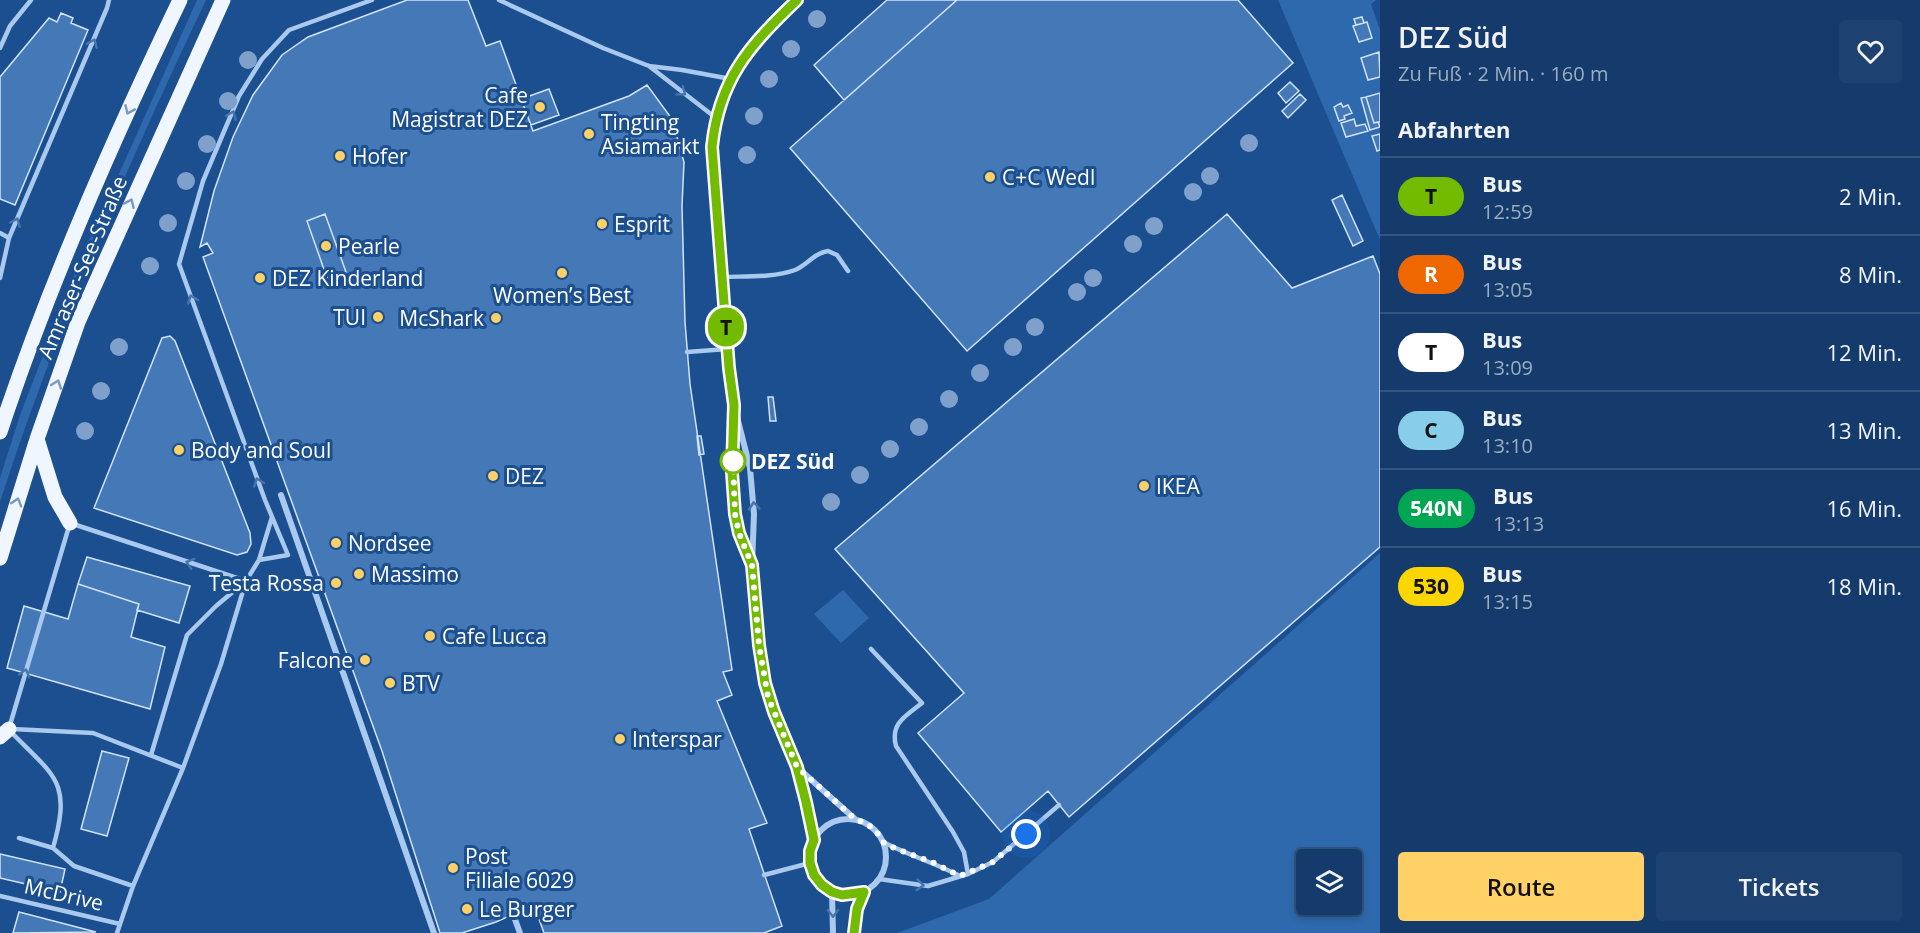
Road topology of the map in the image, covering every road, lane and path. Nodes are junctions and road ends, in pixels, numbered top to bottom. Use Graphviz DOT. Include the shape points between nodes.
graph roads {
  1 [pos="31,0"];
  2 [pos="109,0"];
  3 [pos="180,0"];
  4 [pos="223,0"];
  5 [pos="234,0"];
  6 [pos="372,0"];
  7 [pos="499,0"];
  8 [pos="797,0"];
  9 [pos="215,16"];
  10 [pos="0,48"];
  11 [pos="649,66"];
  12 [pos="730,79"];
  13 [pos="716,118"];
  14 [pos="0,233"];
  15 [pos="9,238"];
  16 [pos="849,271"];
  17 [pos="722,277"];
  18 [pos="0,278"];
  19 [pos="727,350"];
  20 [pos="687,352"];
  21 [pos="734,405"];
  22 [pos="0,432"];
  23 [pos="37,439"];
  24 [pos="280,495"];
  25 [pos="272,517"];
  26 [pos="70,523"];
  27 [pos="0,558"];
  28 [pos="259,560"];
  29 [pos="752,565"];
  30 [pos="246,581"];
  31 [pos="871,649"];
  32 [pos="4,733"];
  33 [pos="151,756"];
  34 [pos="797,767"];
  35 [pos="183,768"];
  36 [pos="1059,805"];
  37 [pos="855,819"];
  38 [pos="20,838"];
  39 [pos="814,840"];
  40 [pos="883,842"];
  41 [pos="53,848"];
  42 [pos="810,863"];
  43 [pos="968,874"];
  44 [pos="764,875"];
  45 [pos="960,876"];
  46 [pos="879,879"];
  47 [pos="133,886"];
  48 [pos="832,892"];
  49 [pos="864,892"];
  50 [pos="0,896"];
  51 [pos="513,914"];
  52 [pos="120,924"];
  53 [pos="117,933"];
  54 [pos="434,933"];
  55 [pos="520,933"];
  56 [pos="833,933"];
  57 [pos="854,933"];
  1 -- 10 [label="lane" via="10,26"];
  15 -- 2 [label="lane, one-way"];
  3 -- 22 [label="main road, Amraser-See-Straße, one-way" via="77,229 18,376"];
  4 -- 9 [label="main road, Amraser-See-Straße"];
  5 -- 9 [label="main road"];
  25 -- 6 [label="lane, one-way" via="179,264 203,181 239,96 262,59 289,30"];
  7 -- 11 [label="lane"];
  8 -- 12 [label="street" via="753,46"];
  23 -- 9 [label="main road, Amraser-See-Straße, one-way" via="78,322"];
  11 -- 12 [label="lane"];
  11 -- 13 [label="lane, one-way"];
  12 -- 13 [label="street"];
  13 -- 17 [label="street" via="712,147"];
  14 -- 15 [label="lane"];
  15 -- 18 [label="lane"];
  16 -- 17 [label="lane" via="837,255 828,251 793,270"];
  17 -- 19 [label="street"];
  19 -- 20 [label="lane"];
  19 -- 21 [label="street"];
  29 -- 21 [label="street, one-way" via="754,514 750,468"];
  21 -- 29 [label="street" via="735,514"];
  23 -- 26 [label="main road" via="55,497"];
  27 -- 23 [label="main road, Amraser-See-Straße, one-way"];
  24 -- 54 [label="street"];
  25 -- 28 [label="lane"];
  25 -- 28 [label="lane" via="288,555"];
  30 -- 26 [label="lane, one-way"];
  32 -- 26 [label="lane, one-way"];
  28 -- 30 [label="lane"];
  29 -- 34 [label="street" via="765,683"];
  30 -- 33 [label="lane" via="187,635"];
  30 -- 35 [label="lane"];
  31 -- 43 [label="lane" via="922,703 894,728 893,735 896,746 964,852"];
  32 -- 33 [label="lane" via="93,733"];
  32 -- 41 [label="lane" via="46,768 59,787 62,806"];
  33 -- 35 [label="lane"];
  34 -- 37 [label="street"];
  34 -- 39 [label="street"];
  35 -- 47 [label="lane"];
  36 -- 43 [label="lane" via="993,862"];
  37 -- 39 [label="street" via="831,823"];
  37 -- 40 [label="street" via="876,831"];
  38 -- 41 [label="lane"];
  39 -- 42 [label="street"];
  40 -- 45 [label="lane"];
  40 -- 46 [label="street" via="885,868"];
  41 -- 47 [label="lane" via="74,866"];
  42 -- 44 [label="lane"];
  42 -- 48 [label="street" via="818,880"];
  43 -- 45 [label="lane"];
  46 -- 45 [label="lane, one-way" via="928,886"];
  46 -- 49 [label="street"];
  47 -- 52 [label="lane"];
  48 -- 49 [label="street"];
  48 -- 56 [label="street, one-way"];
  49 -- 57 [label="street"];
  50 -- 52 [label="lane, McDrive"];
  51 -- 55 [label="street"];
  52 -- 53 [label="lane"];
}
